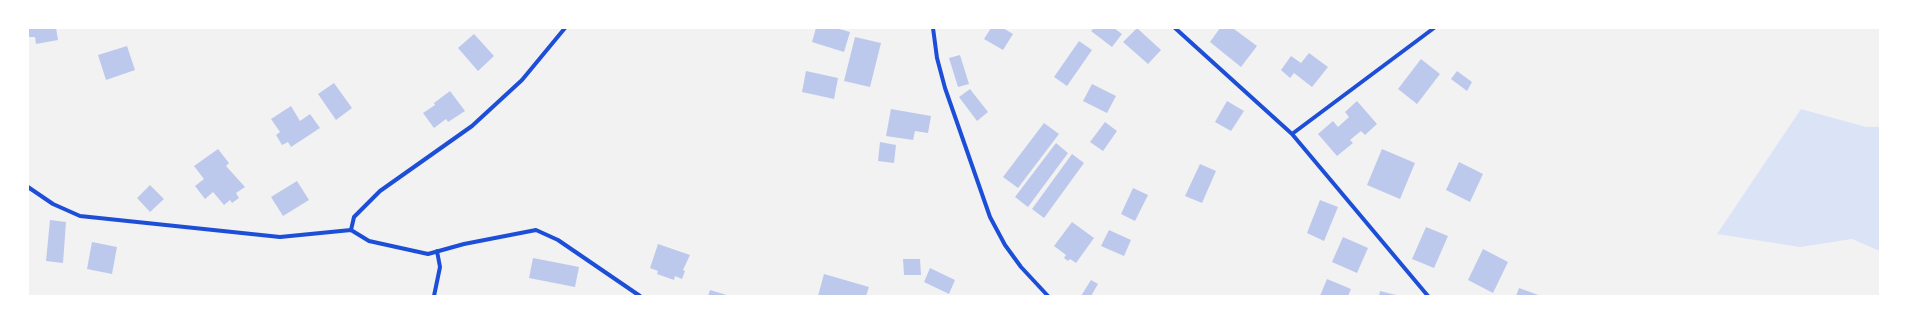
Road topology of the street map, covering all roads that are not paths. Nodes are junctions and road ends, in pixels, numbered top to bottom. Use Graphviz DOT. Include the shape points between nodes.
graph roads {
  1 [pos="565,28"];
  2 [pos="933,28"];
  3 [pos="1175,28"];
  4 [pos="1434,28"];
  5 [pos="1292,134"];
  6 [pos="28,187"];
  7 [pos="351,230"];
  8 [pos="437,251"];
  9 [pos="434,296"];
  10 [pos="640,296"];
  11 [pos="1048,296"];
  12 [pos="1428,296"];
  1 -- 7 [label="street" via="522,80 472,126 380,190 354,217"];
  2 -- 11 [label="street" via="944,88 990,218 1021,267"];
  3 -- 5 [label="street"];
  4 -- 5 [label="street"];
  5 -- 12 [label="street"];
  6 -- 7 [label="street" via="53,204 80,216 280,237"];
  7 -- 8 [label="street" via="369,241 428,254"];
  8 -- 9 [label="street" via="440,267"];
  8 -- 10 [label="street" via="536,230 558,240"];
}
